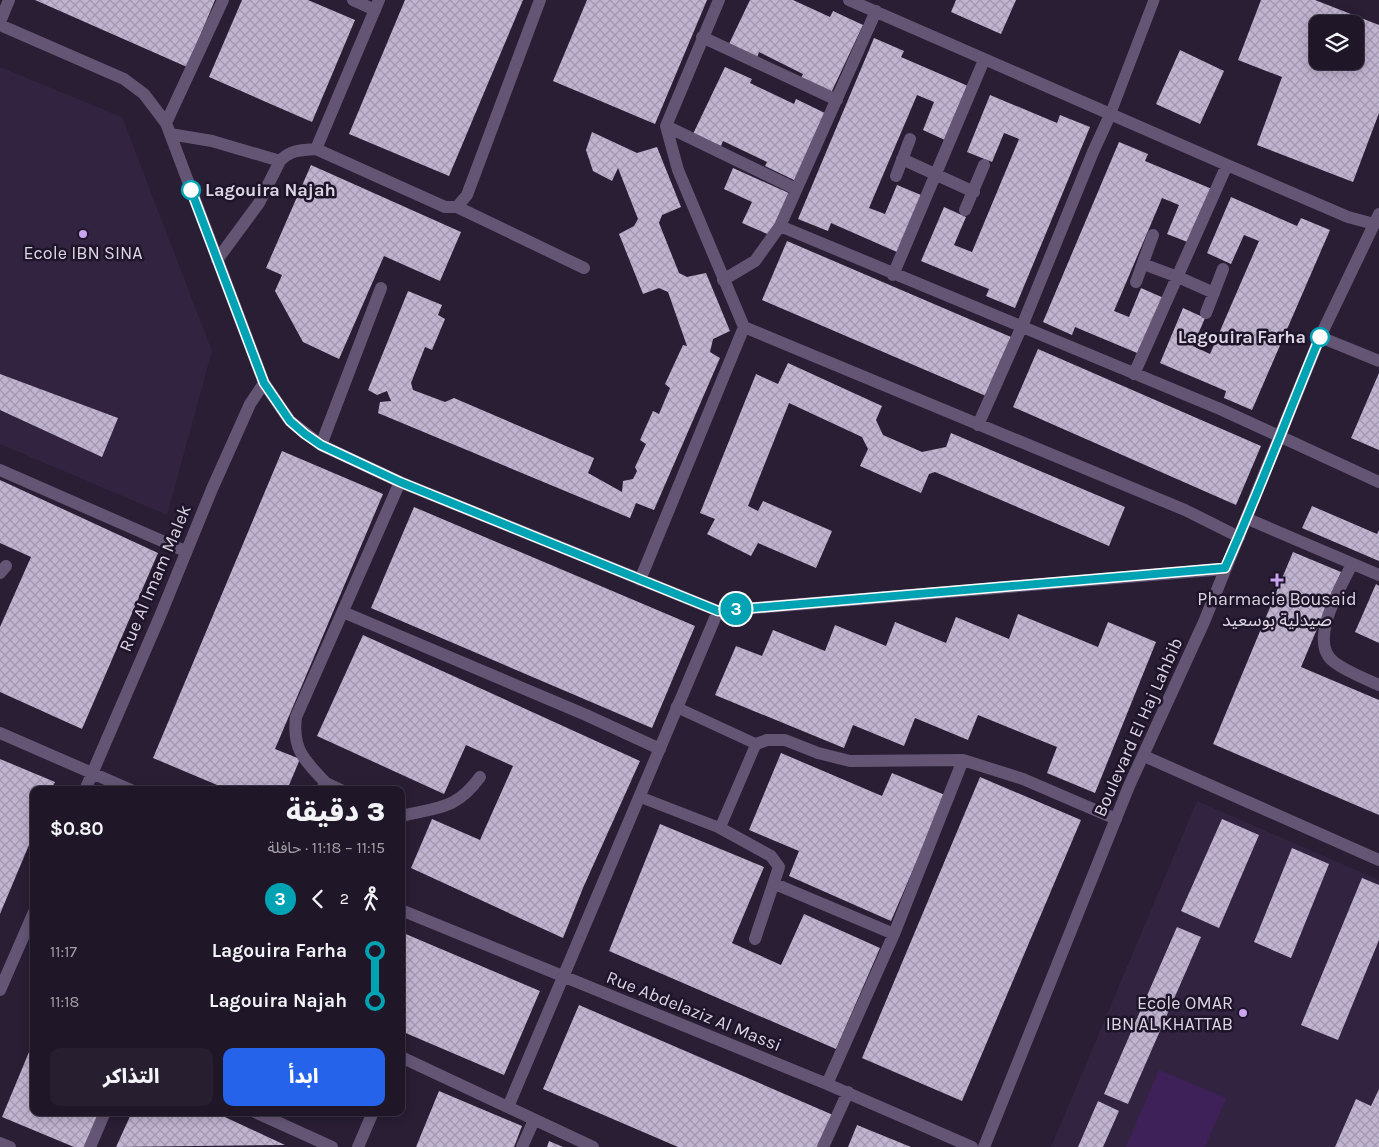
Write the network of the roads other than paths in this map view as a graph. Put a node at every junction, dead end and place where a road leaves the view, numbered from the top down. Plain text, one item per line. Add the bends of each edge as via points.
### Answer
1 (9, 0) edge
2 (223, 0) edge
3 (353, 0) edge
4 (540, 0) edge
5 (719, 0) edge
6 (849, 0) edge
7 (1154, 0) edge
8 (377, 5) edge
9 (876, 11) junction
10 (0, 24) edge
11 (702, 37) junction
12 (984, 60) junction
13 (837, 100) junction
14 (1110, 115) junction
15 (666, 126) junction
16 (168, 128) junction
17 (910, 139) dead end
18 (316, 149) junction
19 (902, 159) junction
20 (280, 161) junction
21 (984, 165) dead end
22 (1227, 165) junction
23 (936, 173) junction
24 (896, 176) dead end
25 (796, 189) junction
26 (974, 192) junction
27 (457, 207) junction
28 (965, 210) dead end
29 (1376, 219) edge
30 (780, 226) junction
31 (1154, 236) dead end
32 (217, 260) junction
33 (1143, 264) junction
34 (584, 268) dead end
35 (1223, 269) dead end
36 (893, 275) junction
37 (1178, 277) junction
38 (723, 280) junction
39 (1136, 282) dead end
40 (381, 288) dead end
41 (1214, 293) junction
42 (1206, 313) dead end
43 (1022, 326) junction
44 (744, 327) junction
45 (1320, 337) junction
46 (1379, 361) edge
47 (1134, 374) junction
48 (264, 383) junction
49 (978, 425) junction
50 (1279, 435) junction
51 (321, 445) junction
52 (0, 470) edge
53 (400, 482) junction
54 (1379, 482) edge
55 (1248, 519) junction
56 (1239, 537) junction
57 (185, 551) junction
58 (1352, 564) junction
59 (1225, 568) junction
60 (1379, 575) edge
61 (640, 580) junction
62 (718, 611) junction
63 (343, 612) junction
64 (1379, 685) edge
65 (676, 707) junction
66 (0, 733) edge
67 (756, 744) junction
68 (660, 749) junction
69 (1144, 756) junction
70 (963, 760) junction
71 (92, 774) junction
72 (480, 777) dead end
73 (87, 786) edge
74 (121, 786) edge
75 (323, 786) edge
76 (640, 797) junction
77 (405, 815) edge
78 (1116, 818) junction
79 (720, 828) junction
80 (1378, 855) edge
81 (775, 884) junction
82 (405, 912) edge
83 (30, 921) edge
84 (894, 934) junction
85 (755, 939) dead end
86 (563, 977) junction
87 (0, 990) edge
88 (405, 1059) edge
89 (827, 1084) junction
90 (848, 1092) junction
91 (508, 1107) junction
92 (104, 1116) edge
93 (264, 1116) edge
94 (371, 1116) edge
95 (534, 1120) junction
96 (0, 1143) edge
97 (10, 1147) edge
98 (90, 1147) edge
99 (332, 1147) edge
100 (358, 1147) edge
101 (522, 1147) edge
102 (593, 1147) edge
103 (823, 1147) edge
104 (972, 1147) edge
105 (984, 1147) edge

1 - 10 street
2 - 16 street
3 - 8 street
4 - 27 street via 467,195
5 - 11 street
6 - 9 street
7 - 14 lane
8 - 18 street
9 - 12 street
9 - 13 street
10 - 16 street via 124,79 144,94
11 - 13 street
11 - 15 street
12 - 14 street
12 - 23 street
13 - 25 street
14 - 22 street
14 - 43 street
15 - 25 street
15 - 38 street via 678,170
16 - 20 street
16 - 32 street
17 - 19 street
18 - 20 street via 298,150 286,154
18 - 27 street via 445,206
19 - 23 street
19 - 24 street
20 - 32 street via 259,204
21 - 26 street
22 - 29 street via 1348,217
22 - 37 street
23 - 26 street
23 - 36 street
25 - 30 street
26 - 28 street
27 - 34 street
29 - 45 street, Boulevard El Haj Lahbib
30 - 36 street
30 - 38 street via 755,261
31 - 33 street
32 - 48 street
33 - 37 street
33 - 39 street
35 - 41 street
36 - 43 street
37 - 41 street
37 - 47 street
38 - 44 street
40 - 51 street
41 - 42 street
43 - 47 street
43 - 49 street
44 - 49 street
44 - 61 street
45 - 46 street
45 - 50 street, Boulevard El Haj Lahbib
47 - 50 street
48 - 51 street via 290,421
48 - 57 street, Rue Al Imam Malek via 250,404
49 - 56 street via 1185,510
50 - 54 street
50 - 55 street, Boulevard El Haj Lahbib
51 - 53 street
52 - 57 street
53 - 61 street
53 - 63 street
55 - 56 street, Boulevard El Haj Lahbib
55 - 58 street
56 - 59 street, Boulevard El Haj Lahbib
57 - 71 street, Rue Al Imam Malek
58 - 60 street
58 - 64 street via 1324,626 1323,642 1333,662
59 - 62 street
59 - 69 street, Boulevard El Haj Lahbib
61 - 62 street
62 - 65 street
63 - 68 street
63 - 75 street via 299,709 294,735 296,748
65 - 67 lane
65 - 68 street
66 - 71 street
67 - 70 street via 785,740 850,761
67 - 79 lane
68 - 76 street
69 - 78 street, Boulevard El Haj Lahbib
69 - 80 street
70 - 78 street via 1023,779
70 - 84 street
71 - 73 street, Rue Al Imam Malek
71 - 74 street
72 - 77 street via 457,802
76 - 79 lane
76 - 86 street
78 - 105 street, Boulevard El Haj Lahbib
79 - 81 street via 776,861 779,867
81 - 84 street
81 - 85 street
82 - 86 street, Rue Abdelaziz Al Massi
83 - 87 street
84 - 89 street
86 - 89 street, Rue Abdelaziz Al Massi
86 - 91 street
88 - 91 street
89 - 90 street, Rue Abdelaziz Al Massi
90 - 103 street
90 - 104 street, Rue Abdelaziz Al Massi
91 - 95 street
92 - 98 street
93 - 99 street
94 - 100 street
95 - 101 street
95 - 102 street
96 - 97 street

